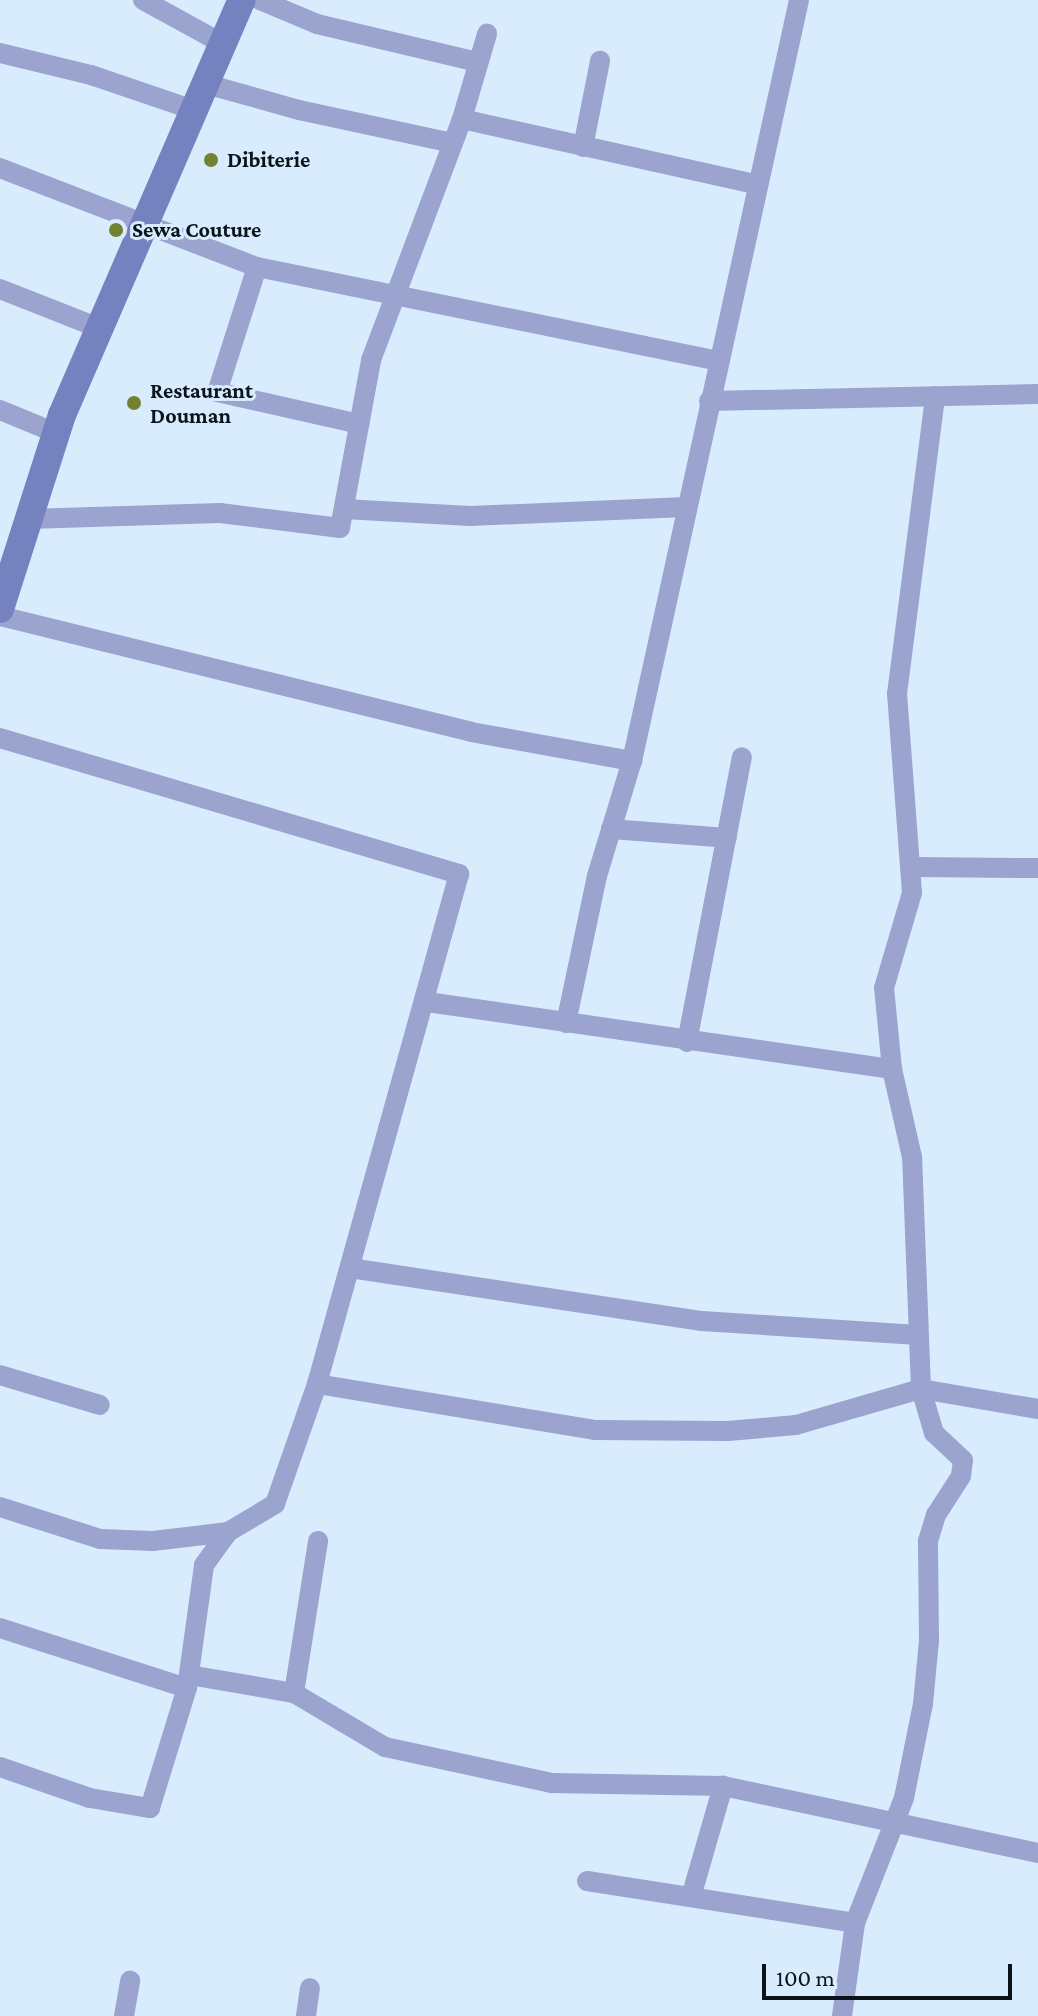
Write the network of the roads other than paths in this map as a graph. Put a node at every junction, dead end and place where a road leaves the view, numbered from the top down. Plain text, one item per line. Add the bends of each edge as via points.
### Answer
1 (143, 0) edge
2 (242, 0) edge
3 (260, 0) edge
4 (799, 0) edge
5 (487, 34) dead end
6 (223, 44) junction
7 (0, 53) edge
8 (600, 61) dead end
9 (478, 62) junction
10 (206, 84) junction
11 (194, 110) junction
12 (462, 119) junction
13 (453, 143) junction
14 (583, 147) junction
15 (0, 168) edge
16 (756, 184) junction
17 (145, 221) junction
18 (257, 267) junction
19 (0, 289) edge
20 (393, 299) junction
21 (99, 328) junction
22 (718, 361) junction
23 (1038, 394) edge
24 (935, 396) junction
25 (709, 401) junction
26 (0, 410) edge
27 (359, 424) junction
28 (56, 433) junction
29 (686, 507) junction
30 (344, 509) junction
31 (28, 519) junction
32 (8, 553) edge
33 (0, 609) edge
34 (0, 616) edge
35 (0, 738) edge
36 (742, 757) dead end
37 (632, 761) junction
38 (611, 829) junction
39 (727, 838) junction
40 (913, 867) junction
41 (1038, 868) edge
42 (427, 1002) junction
43 (566, 1023) junction
44 (687, 1042) junction
45 (892, 1069) junction
46 (350, 1268) junction
47 (918, 1335) junction
48 (0, 1375) edge
49 (317, 1384) junction
50 (921, 1389) junction
51 (100, 1405) dead end
52 (1038, 1409) edge
53 (0, 1508) edge
54 (228, 1532) junction
55 (318, 1541) dead end
56 (0, 1628) edge
57 (188, 1681) junction
58 (294, 1693) junction
59 (0, 1767) edge
60 (723, 1786) junction
61 (895, 1821) junction
62 (1038, 1853) edge
63 (587, 1881) dead end
64 (691, 1897) junction
65 (855, 1923) junction
66 (130, 1981) dead end
67 (310, 1988) dead end
68 (124, 2016) edge
69 (306, 2016) edge
70 (842, 2016) edge

1 - 6 street
2 - 6 street
3 - 9 street via 317,24
4 - 16 street
5 - 9 street
6 - 10 street
7 - 11 street via 91,75
8 - 14 street
9 - 12 street
10 - 11 street
10 - 13 street
11 - 17 street
12 - 13 street
12 - 14 street
13 - 20 street
14 - 16 street
15 - 17 street
16 - 22 street
17 - 18 street
17 - 21 street
18 - 20 street
18 - 27 street via 217,392
19 - 21 street
20 - 22 street
20 - 27 street via 371,360
21 - 28 street
22 - 25 street
23 - 24 street
24 - 25 street
24 - 40 street via 897,694
25 - 29 street
26 - 28 street
27 - 30 street
28 - 31 street
29 - 30 street via 470,516
29 - 37 street
30 - 31 street via 340,528 220,513
31 - 32 street
32 - 33 street
34 - 37 street via 471,732
35 - 42 street via 459,874
36 - 39 street
37 - 38 street
38 - 39 street
38 - 43 street
39 - 44 street
40 - 41 street
40 - 45 street via 912,893 884,988
42 - 43 street
42 - 46 street
43 - 44 street
44 - 45 street
45 - 47 street via 912,1157
46 - 47 street via 702,1321
46 - 49 street
47 - 50 street
48 - 51 street
49 - 50 street via 594,1430 728,1431 796,1425
49 - 54 street via 275,1504
50 - 52 street
50 - 61 street via 934,1433 963,1460 961,1476 936,1515 928,1541 929,1641 923,1704
53 - 54 street via 100,1539 153,1541
54 - 57 street via 204,1565
55 - 58 street
56 - 57 street
57 - 58 street
57 - 59 street via 150,1808 90,1798
58 - 60 street via 385,1747 552,1783
60 - 61 street
60 - 64 street
61 - 62 street
61 - 65 street
63 - 64 street
64 - 65 street
65 - 70 street
66 - 68 street
67 - 69 street

